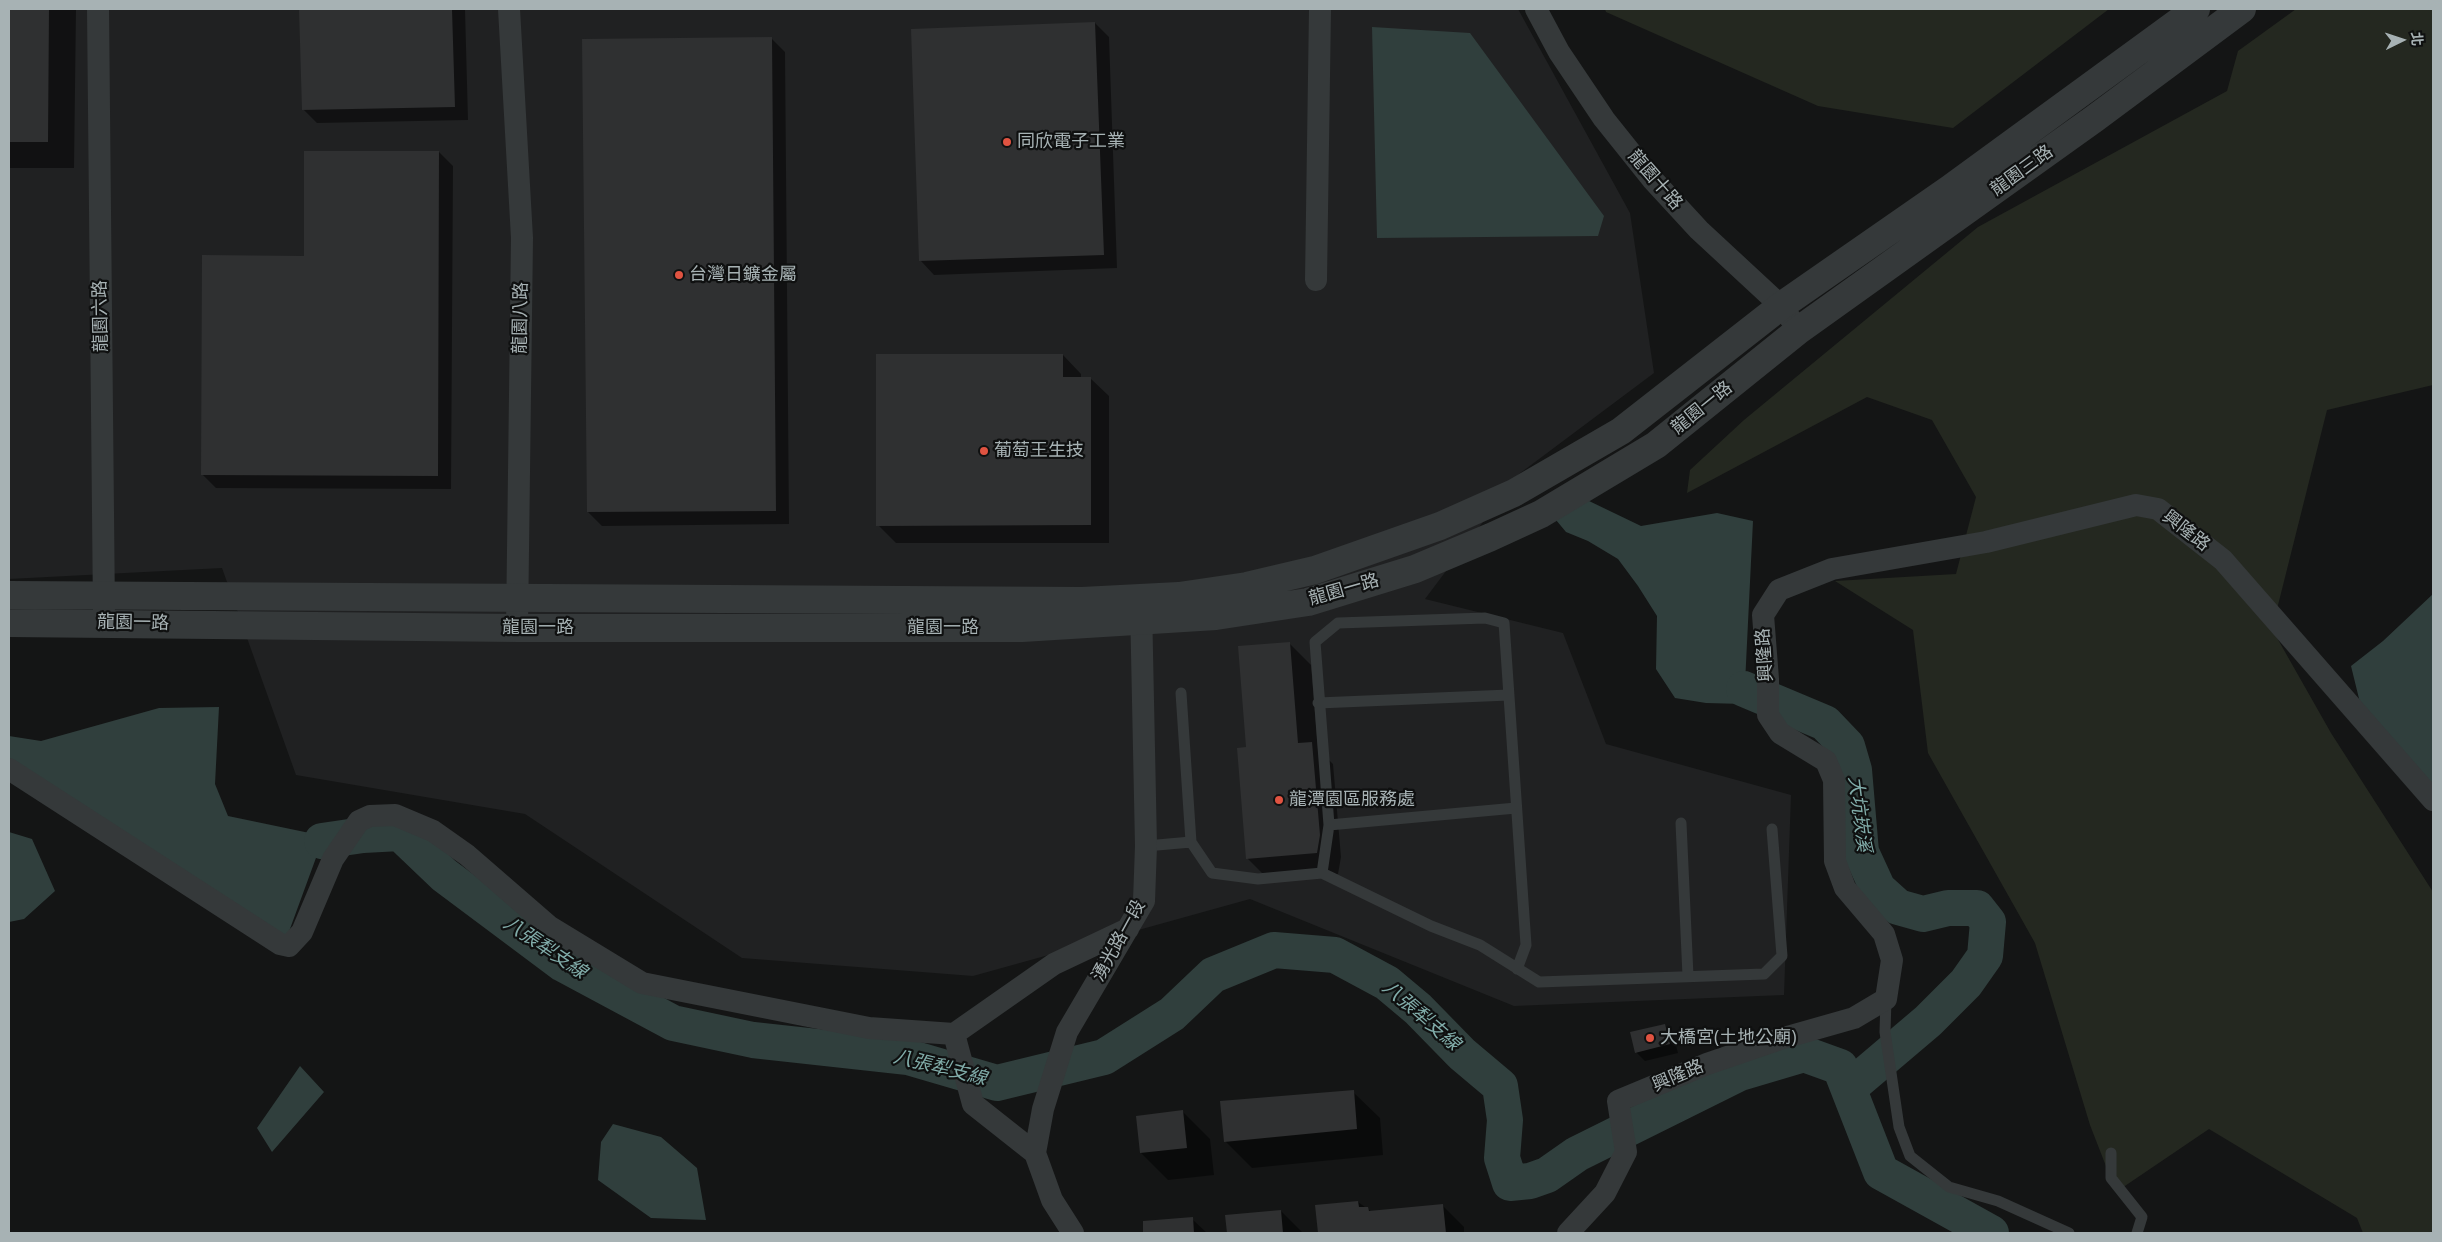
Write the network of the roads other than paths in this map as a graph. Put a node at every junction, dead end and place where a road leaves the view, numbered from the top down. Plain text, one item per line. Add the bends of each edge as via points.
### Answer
1 (98, 9) edge
2 (509, 9) edge
3 (1320, 9) edge
4 (1536, 9) edge
5 (2196, 9) edge
6 (2242, 9) edge
7 (1316, 280) dead end
8 (1781, 306) junction
9 (1799, 330) junction
10 (9, 595) edge
11 (103, 595) junction
12 (516, 596) junction
13 (1141, 610) junction
14 (104, 622) junction
15 (9, 623) edge
16 (516, 628) junction
17 (1181, 693) dead end
18 (1509, 695) junction
19 (1318, 703) junction
20 (9, 768) edge
21 (2433, 800) edge
22 (1516, 808) junction
23 (1681, 823) dead end
24 (1329, 825) junction
25 (1772, 830) dead end
26 (1191, 842) junction
27 (1146, 846) junction
28 (1322, 873) junction
29 (1128, 929) junction
30 (1517, 969) junction
31 (1688, 976) junction
32 (1886, 999) junction
33 (954, 1034) junction
34 (1035, 1153) junction
35 (2111, 1153) dead end
36 (1073, 1233) edge
37 (1568, 1233) edge
38 (2069, 1233) edge
39 (2137, 1233) edge

1 - 11 street, 龍園六路
2 - 12 street, 龍園八路 via 522,238
3 - 7 street
4 - 8 street, 龍園十路 via 1559,52 1604,119 1652,179 1699,230
5 - 8 street, 龍園三路 via 1948,190
6 - 9 street, 龍園三路
8 - 9 street, 龍園十路
8 - 13 street, 龍園一路 via 1621,431 1514,493 1440,526 1315,570 1247,586 1179,596
9 - 13 street, 龍園一路 via 1656,444 1556,506 1416,569 1308,602 1216,616
10 - 11 street, 龍園一路
11 - 12 street, 龍園一路
11 - 14 street, 龍園六路
12 - 13 street, 龍園一路 via 1072,601
12 - 16 street, 龍園八路
13 - 16 street, 龍園一路 via 1022,628
13 - 27 street, 湧光路一段
14 - 15 street, 龍園一路
14 - 16 street, 龍園一路
17 - 26 lane
18 - 19 lane
18 - 19 lane via 1504,623 1485,618 1338,623 1315,642
18 - 22 lane
19 - 24 lane
20 - 33 street via 280,944 288,946 302,932 333,859 359,821 370,816 395,816 433,831 467,855 550,927 642,983 869,1028
21 - 32 street, 興隆路 via 2223,560 2158,509 2136,505 1986,542 1832,569 1808,577 1779,590 1763,615 1768,715 1780,733 1826,761 1834,780 1835,861 1845,888 1884,934 1892,960
22 - 24 lane
22 - 30 lane via 1526,945
23 - 31 lane
24 - 28 lane
25 - 31 lane via 1782,956 1764,974
26 - 27 lane
26 - 28 lane via 1212,873 1258,879
27 - 29 street, 湧光路一段 via 1144,901
28 - 30 lane via 1431,926 1480,945
29 - 33 street via 1054,964
29 - 34 street, 湧光路一段 via 1067,1032 1043,1109
30 - 31 lane via 1539,982
32 - 37 street, 興隆路 via 1854,1018 1707,1064 1618,1101 1626,1152 1605,1193
32 - 38 lane via 1885,1032 1899,1127 1910,1156 1949,1187 1998,1200
33 - 34 street via 973,1104
34 - 36 street via 1052,1200
35 - 39 lane via 2111,1178 2142,1217

